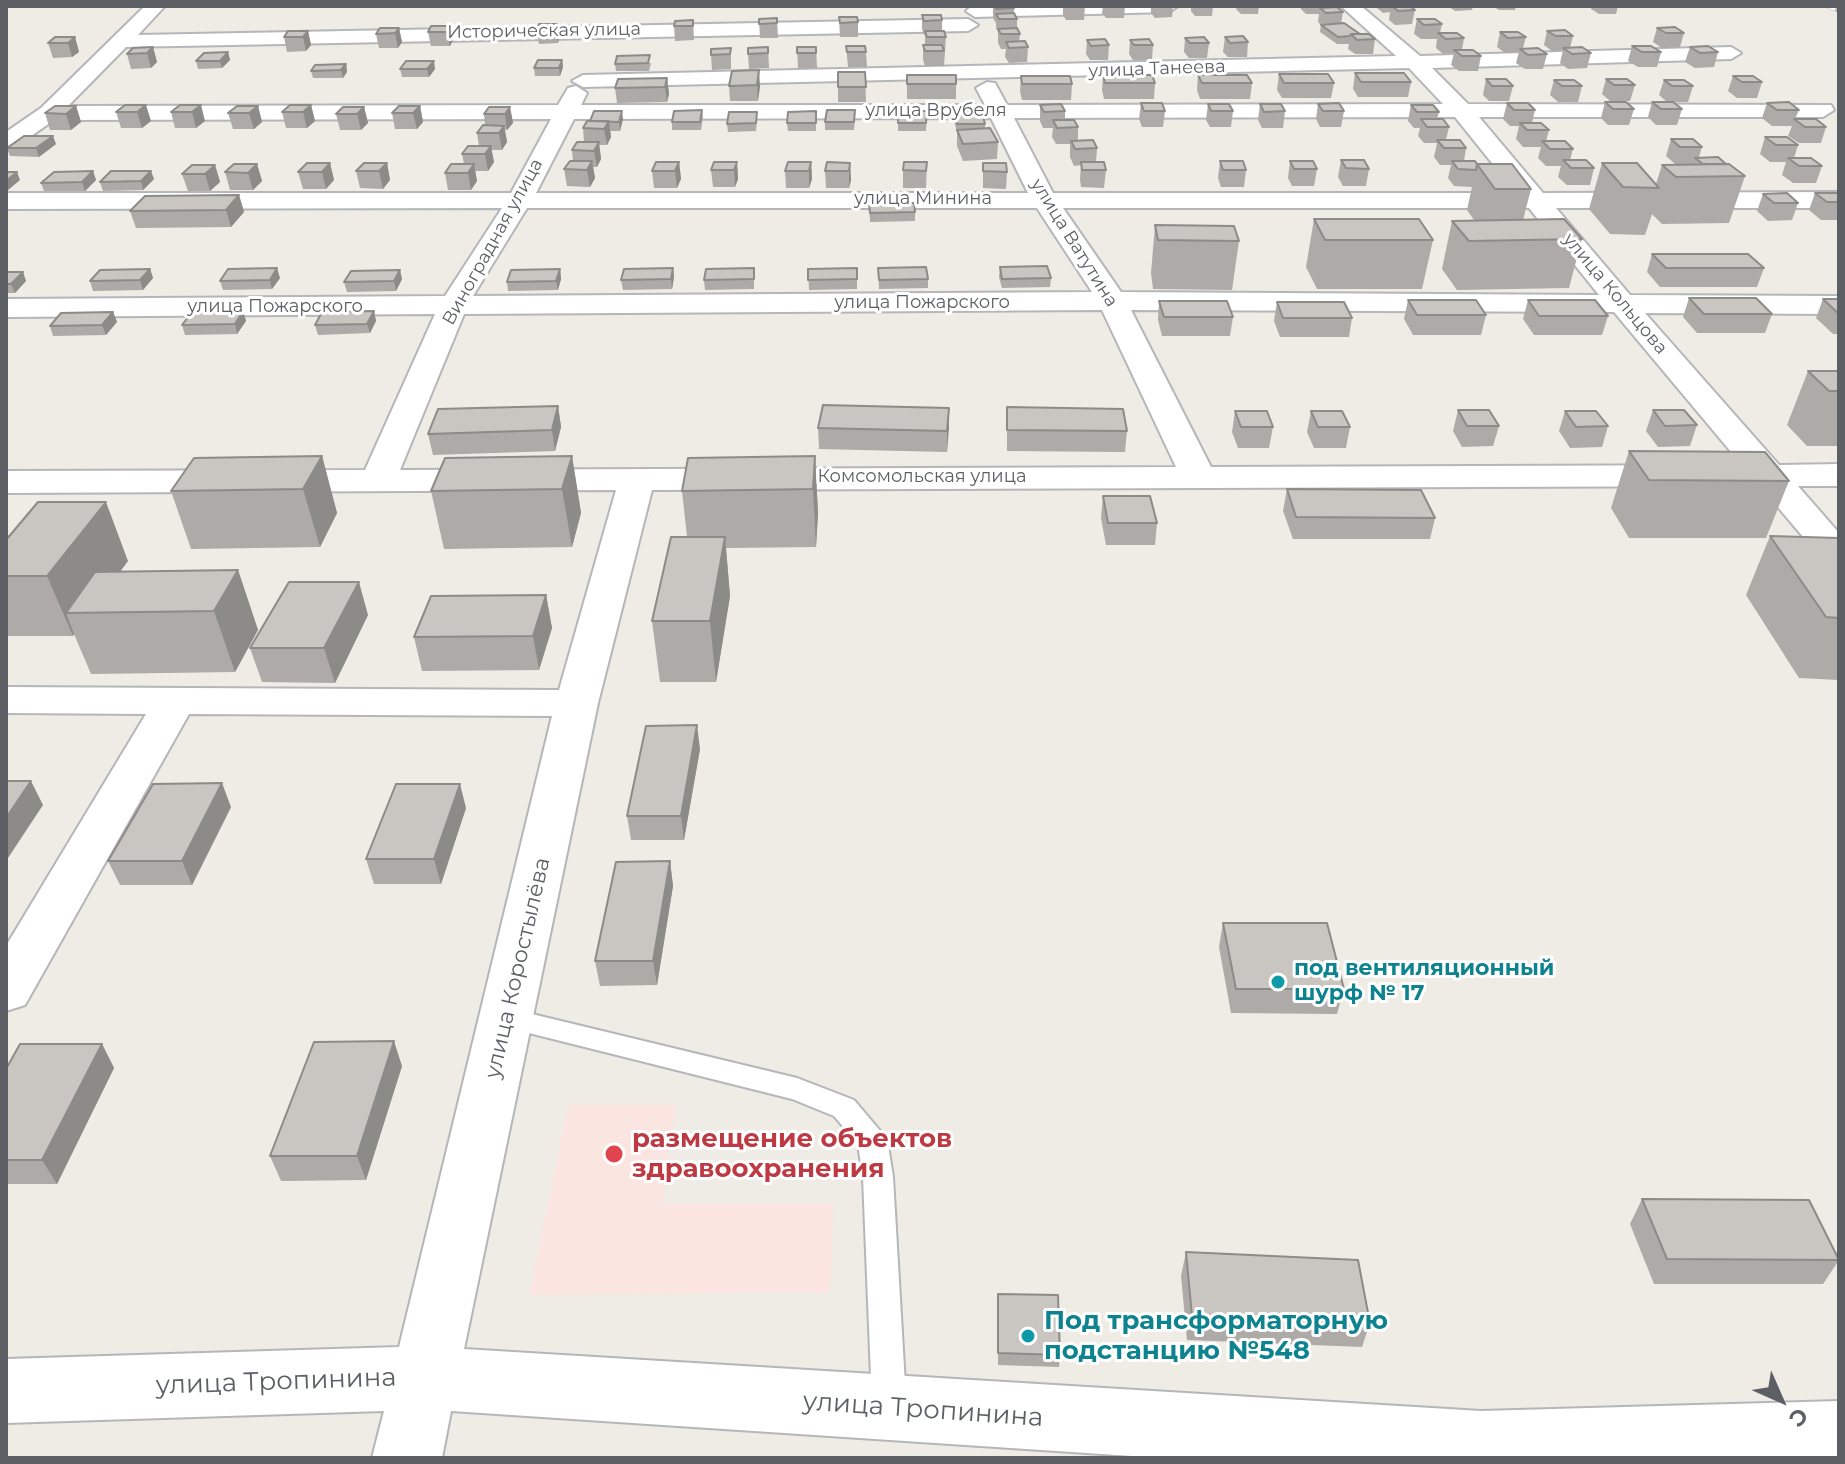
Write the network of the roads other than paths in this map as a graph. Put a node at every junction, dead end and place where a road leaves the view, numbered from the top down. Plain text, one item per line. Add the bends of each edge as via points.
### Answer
1 (156, 6) edge
2 (1169, 6) edge
3 (1350, 6) edge
4 (972, 14) edge
5 (609, 18) edge
6 (119, 41) junction
7 (1731, 53) dead end
8 (1414, 61) junction
9 (982, 74) junction
10 (583, 81) junction
11 (1461, 110) junction
12 (1823, 110) dead end
13 (997, 111) junction
14 (563, 112) junction
15 (49, 113) junction
16 (6, 143) edge
17 (1534, 198) junction
18 (1044, 199) junction
19 (1839, 200) edge
20 (6, 201) edge
21 (519, 201) junction
22 (1112, 301) junction
23 (1622, 304) junction
24 (1839, 305) edge
25 (453, 306) junction
26 (6, 308) edge
27 (1770, 474) junction
28 (1839, 475) edge
29 (1198, 476) junction
30 (637, 479) junction
31 (94, 480) junction
32 (378, 481) junction
33 (6, 482) edge
34 (64, 518) edge
35 (1839, 556) edge
36 (176, 699) junction
37 (6, 700) edge
38 (577, 703) junction
39 (6, 991) edge
40 (507, 1018) junction
41 (427, 1378) junction
42 (6, 1391) edge
43 (889, 1408) junction
44 (1839, 1435) edge
45 (1544, 1451) edge
46 (407, 1458) edge

1 - 6 street
2 - 4 street, Историческая улица
3 - 8 street, улица Кольцова
4 - 5 street, Историческая улица
4 - 9 street, улица Ватутина
5 - 6 street, Историческая улица
5 - 10 street, Виноградная улица
6 - 15 street
7 - 8 street, улица Танеева
8 - 9 street, улица Танеева
8 - 11 street, улица Кольцова
9 - 10 street, улица Танеева
9 - 13 street, улица Ватутина
10 - 14 street, Виноградная улица
11 - 12 street, улица Врубеля
11 - 13 street, улица Врубеля
11 - 17 street, улица Кольцова
13 - 14 street, улица Врубеля
13 - 18 street, улица Ватутина
14 - 15 street, улица Врубеля
14 - 21 street, Виноградная улица
15 - 16 street
17 - 18 street, улица Минина
17 - 19 street, улица Минина
17 - 23 street, улица Кольцова
18 - 21 street, улица Минина
18 - 22 street, улица Ватутина
20 - 21 street, улица Минина
21 - 25 street, Виноградная улица
22 - 23 street, улица Пожарского
22 - 25 street, улица Пожарского
22 - 29 street, улица Ватутина
23 - 24 street, улица Пожарского
23 - 27 street, улица Кольцова
25 - 26 street, улица Пожарского
25 - 32 street, Виноградная улица
27 - 28 street, Комсомольская улица
27 - 29 street, Комсомольская улица
27 - 35 street, улица Кольцова
29 - 30 street, Комсомольская улица
30 - 32 street, Комсомольская улица
30 - 38 street, улица Коростылёва
31 - 32 street, Комсомольская улица
31 - 33 street, Комсомольская улица
31 - 34 street
36 - 37 street
36 - 38 street
36 - 39 street
38 - 40 street, улица Коростылёва
40 - 41 street, улица Коростылёва
40 - 43 lane via 797,1089 844,1108 872,1139 878,1177
41 - 42 street, улица Тропинина
41 - 43 street, улица Тропинина
41 - 46 street, улица Коростылёва
43 - 45 street, улица Тропинина
44 - 45 street, улица Тропинина

